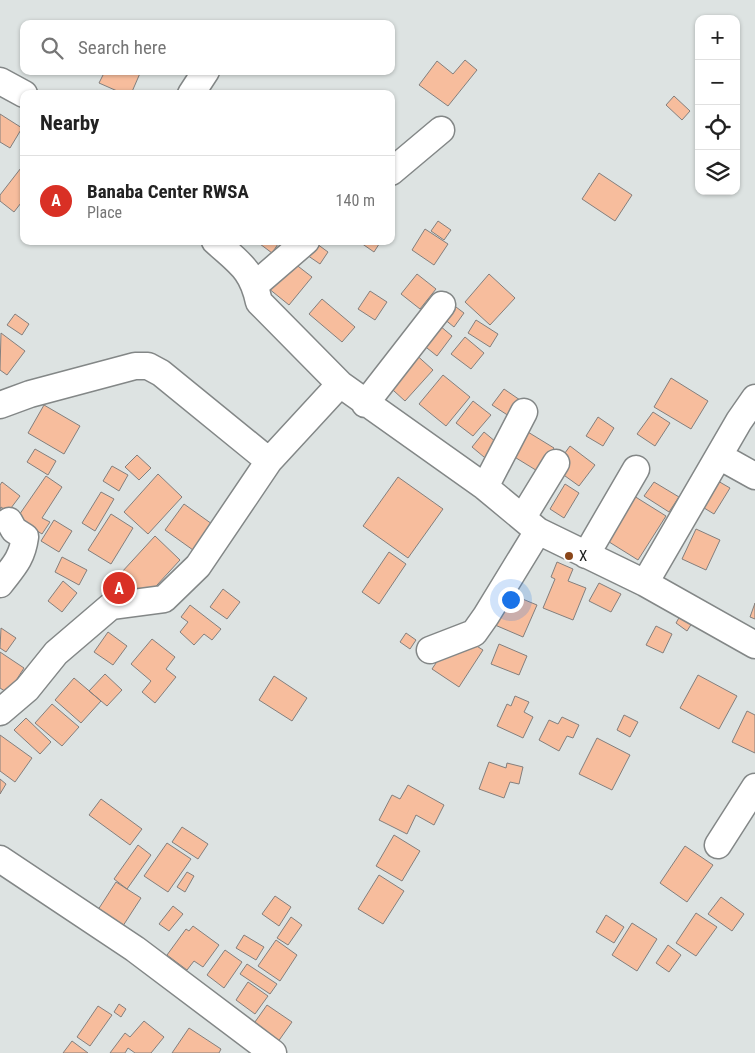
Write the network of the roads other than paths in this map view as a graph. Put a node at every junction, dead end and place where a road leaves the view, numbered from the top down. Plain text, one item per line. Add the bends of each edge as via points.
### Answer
1 (203, 75) edge
2 (0, 81) edge
3 (194, 90) edge
4 (20, 92) edge
5 (441, 130) dead end
6 (395, 169) edge
7 (219, 245) edge
8 (301, 245) edge
9 (255, 285) junction
10 (442, 305) dead end
11 (340, 384) junction
12 (755, 398) edge
13 (366, 404) junction
14 (0, 405) edge
15 (524, 412) dead end
16 (719, 456) junction
17 (269, 462) junction
18 (556, 463) dead end
19 (636, 469) dead end
20 (755, 476) edge
21 (485, 487) junction
22 (9, 520) dead end
23 (530, 524) junction
24 (586, 555) junction
25 (645, 583) junction
26 (0, 584) edge
27 (755, 645) edge
28 (430, 650) dead end
29 (0, 712) edge
30 (755, 787) edge
31 (718, 844) dead end
32 (0, 859) edge
33 (273, 1053) edge

1 - 3 street
2 - 4 street
5 - 6 street
7 - 9 street via 249,273
8 - 9 street
9 - 11 street via 260,302
10 - 13 street
11 - 13 street
11 - 17 street
12 - 16 street
13 - 21 street
14 - 17 street via 135,366 148,366 161,373
15 - 21 street
16 - 20 street
16 - 25 street
17 - 29 street via 198,566 164,599 112,606 56,653 28,689
18 - 23 street
19 - 24 street
21 - 23 street
22 - 26 street via 14,530 25,537 22,555
23 - 24 street
23 - 28 street via 486,616 474,633
24 - 25 street
25 - 27 street
30 - 31 street
32 - 33 street via 135,949

